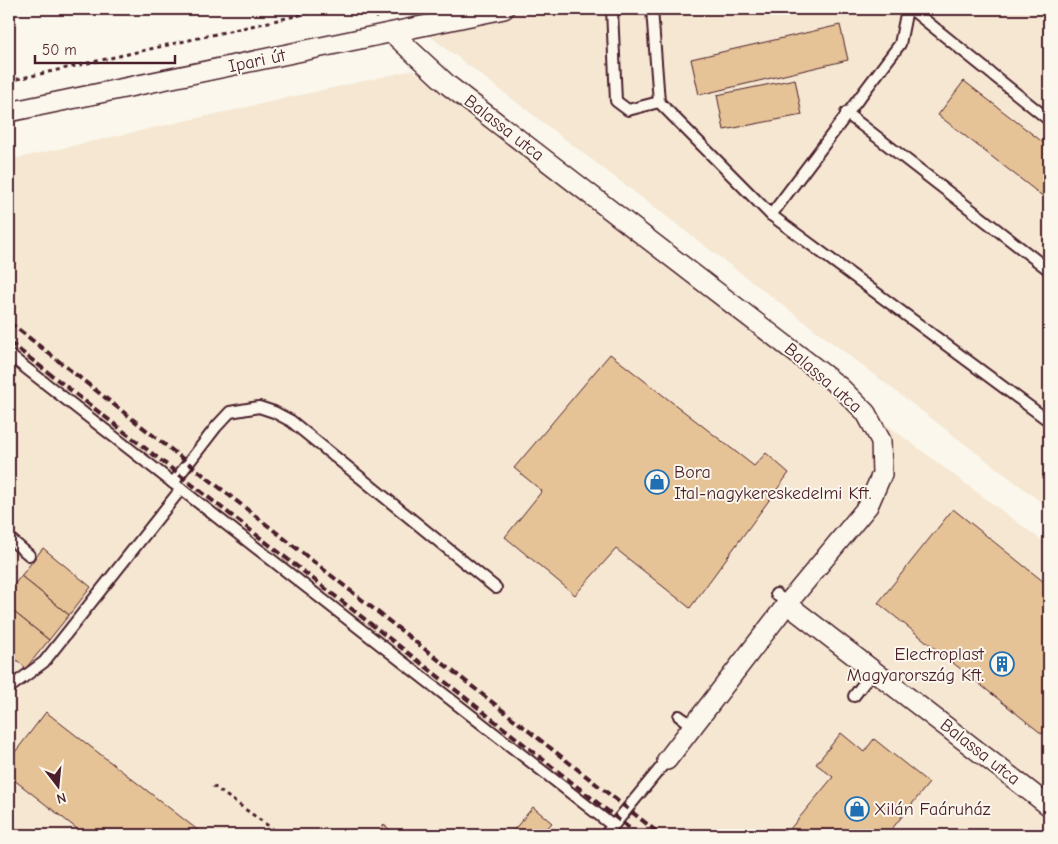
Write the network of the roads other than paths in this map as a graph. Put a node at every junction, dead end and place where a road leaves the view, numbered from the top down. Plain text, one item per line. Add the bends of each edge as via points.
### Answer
1 (504, 9) edge
2 (612, 9) edge
3 (652, 9) edge
4 (907, 9) edge
5 (911, 9) edge
6 (392, 33) junction
7 (659, 102) junction
8 (9, 112) edge
9 (846, 113) junction
10 (1049, 120) edge
11 (771, 215) junction
12 (1049, 270) edge
13 (9, 355) edge
14 (1049, 421) edge
15 (177, 486) junction
16 (9, 538) edge
17 (29, 555) dead end
18 (496, 588) dead end
19 (782, 599) junction
20 (874, 670) junction
21 (9, 688) edge
22 (854, 696) dead end
23 (667, 760) joint
24 (1049, 806) edge
25 (613, 826) junction
26 (605, 835) edge

1 - 6 street, Ipari út
2 - 7 lane via 616,101 628,110
3 - 7 lane
4 - 9 lane via 900,44
5 - 10 lane
6 - 8 street, Ipari út
6 - 19 street, Balassa utca via 448,85 840,387 866,413 881,441 882,474 868,506
7 - 11 lane
9 - 11 lane
9 - 12 lane
11 - 14 lane
13 - 15 lane
15 - 18 lane via 216,427 230,412 259,407 291,420
15 - 21 lane via 44,662
15 - 25 lane
16 - 17 lane
19 - 20 street, Balassa utca
19 - 23 street via 686,721
20 - 22 lane
20 - 24 street, Balassa utca
23 - 25 lane
25 - 26 lane

